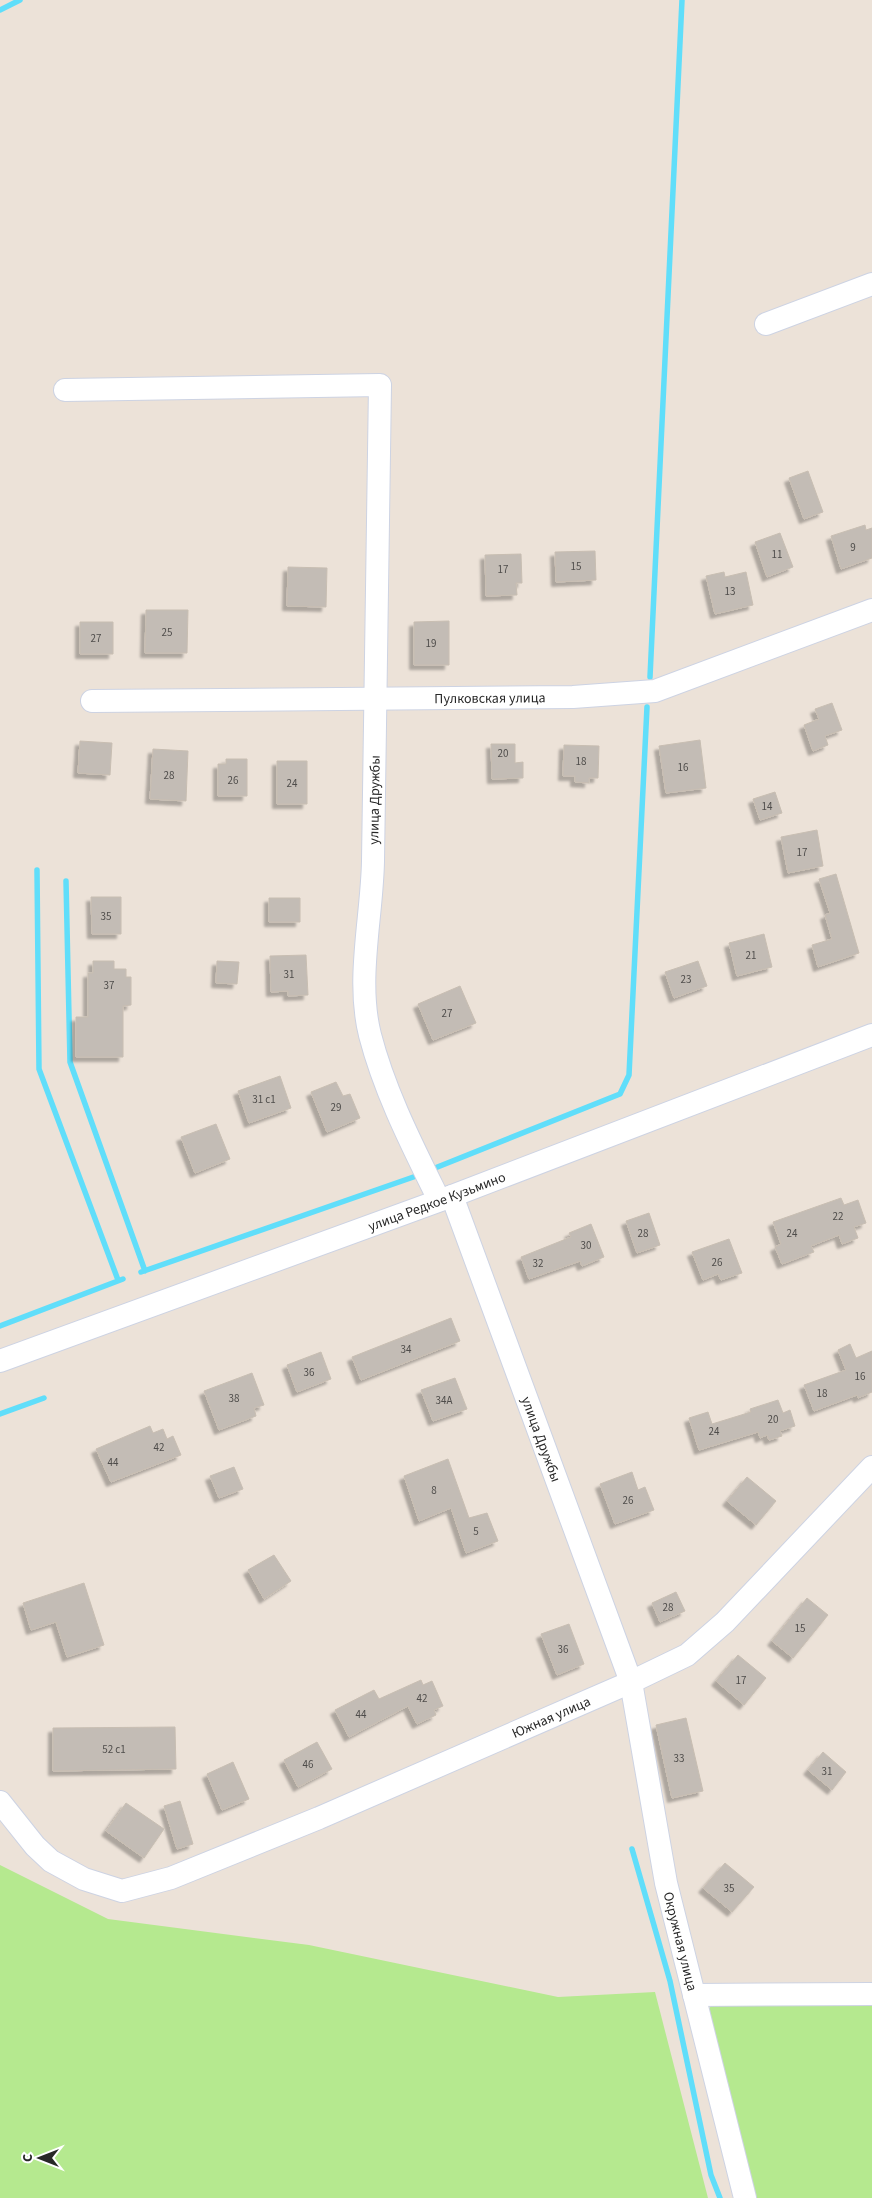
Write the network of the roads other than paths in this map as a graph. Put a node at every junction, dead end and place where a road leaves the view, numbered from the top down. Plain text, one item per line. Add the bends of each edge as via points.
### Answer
1 (872, 284) edge
2 (766, 324) dead end
3 (65, 390) dead end
4 (872, 610) edge
5 (375, 700) junction
6 (92, 701) dead end
7 (872, 1035) edge
8 (446, 1198) junction
9 (0, 1361) edge
10 (872, 1467) edge
11 (630, 1682) junction
12 (0, 1802) edge
13 (872, 1994) edge
14 (694, 1995) junction
15 (745, 2198) edge

1 - 2 street
3 - 5 street, улица Дружбы via 380,385
4 - 5 street, Пулковская улица via 655,691
5 - 6 street, Пулковская улица
5 - 8 street, улица Дружбы via 365,1001 370,1034 400,1120
7 - 8 street, улица Редкое Кузьмино
8 - 9 street, улица Редкое Кузьмино
8 - 11 street, улица Дружбы
10 - 11 street, Южная улица via 725,1622 687,1655
11 - 12 street, Южная улица via 319,1818 171,1878 122,1891 84,1879 51,1861
11 - 14 street, Окружная улица via 666,1883
13 - 14 street
14 - 15 street, Окружная улица

